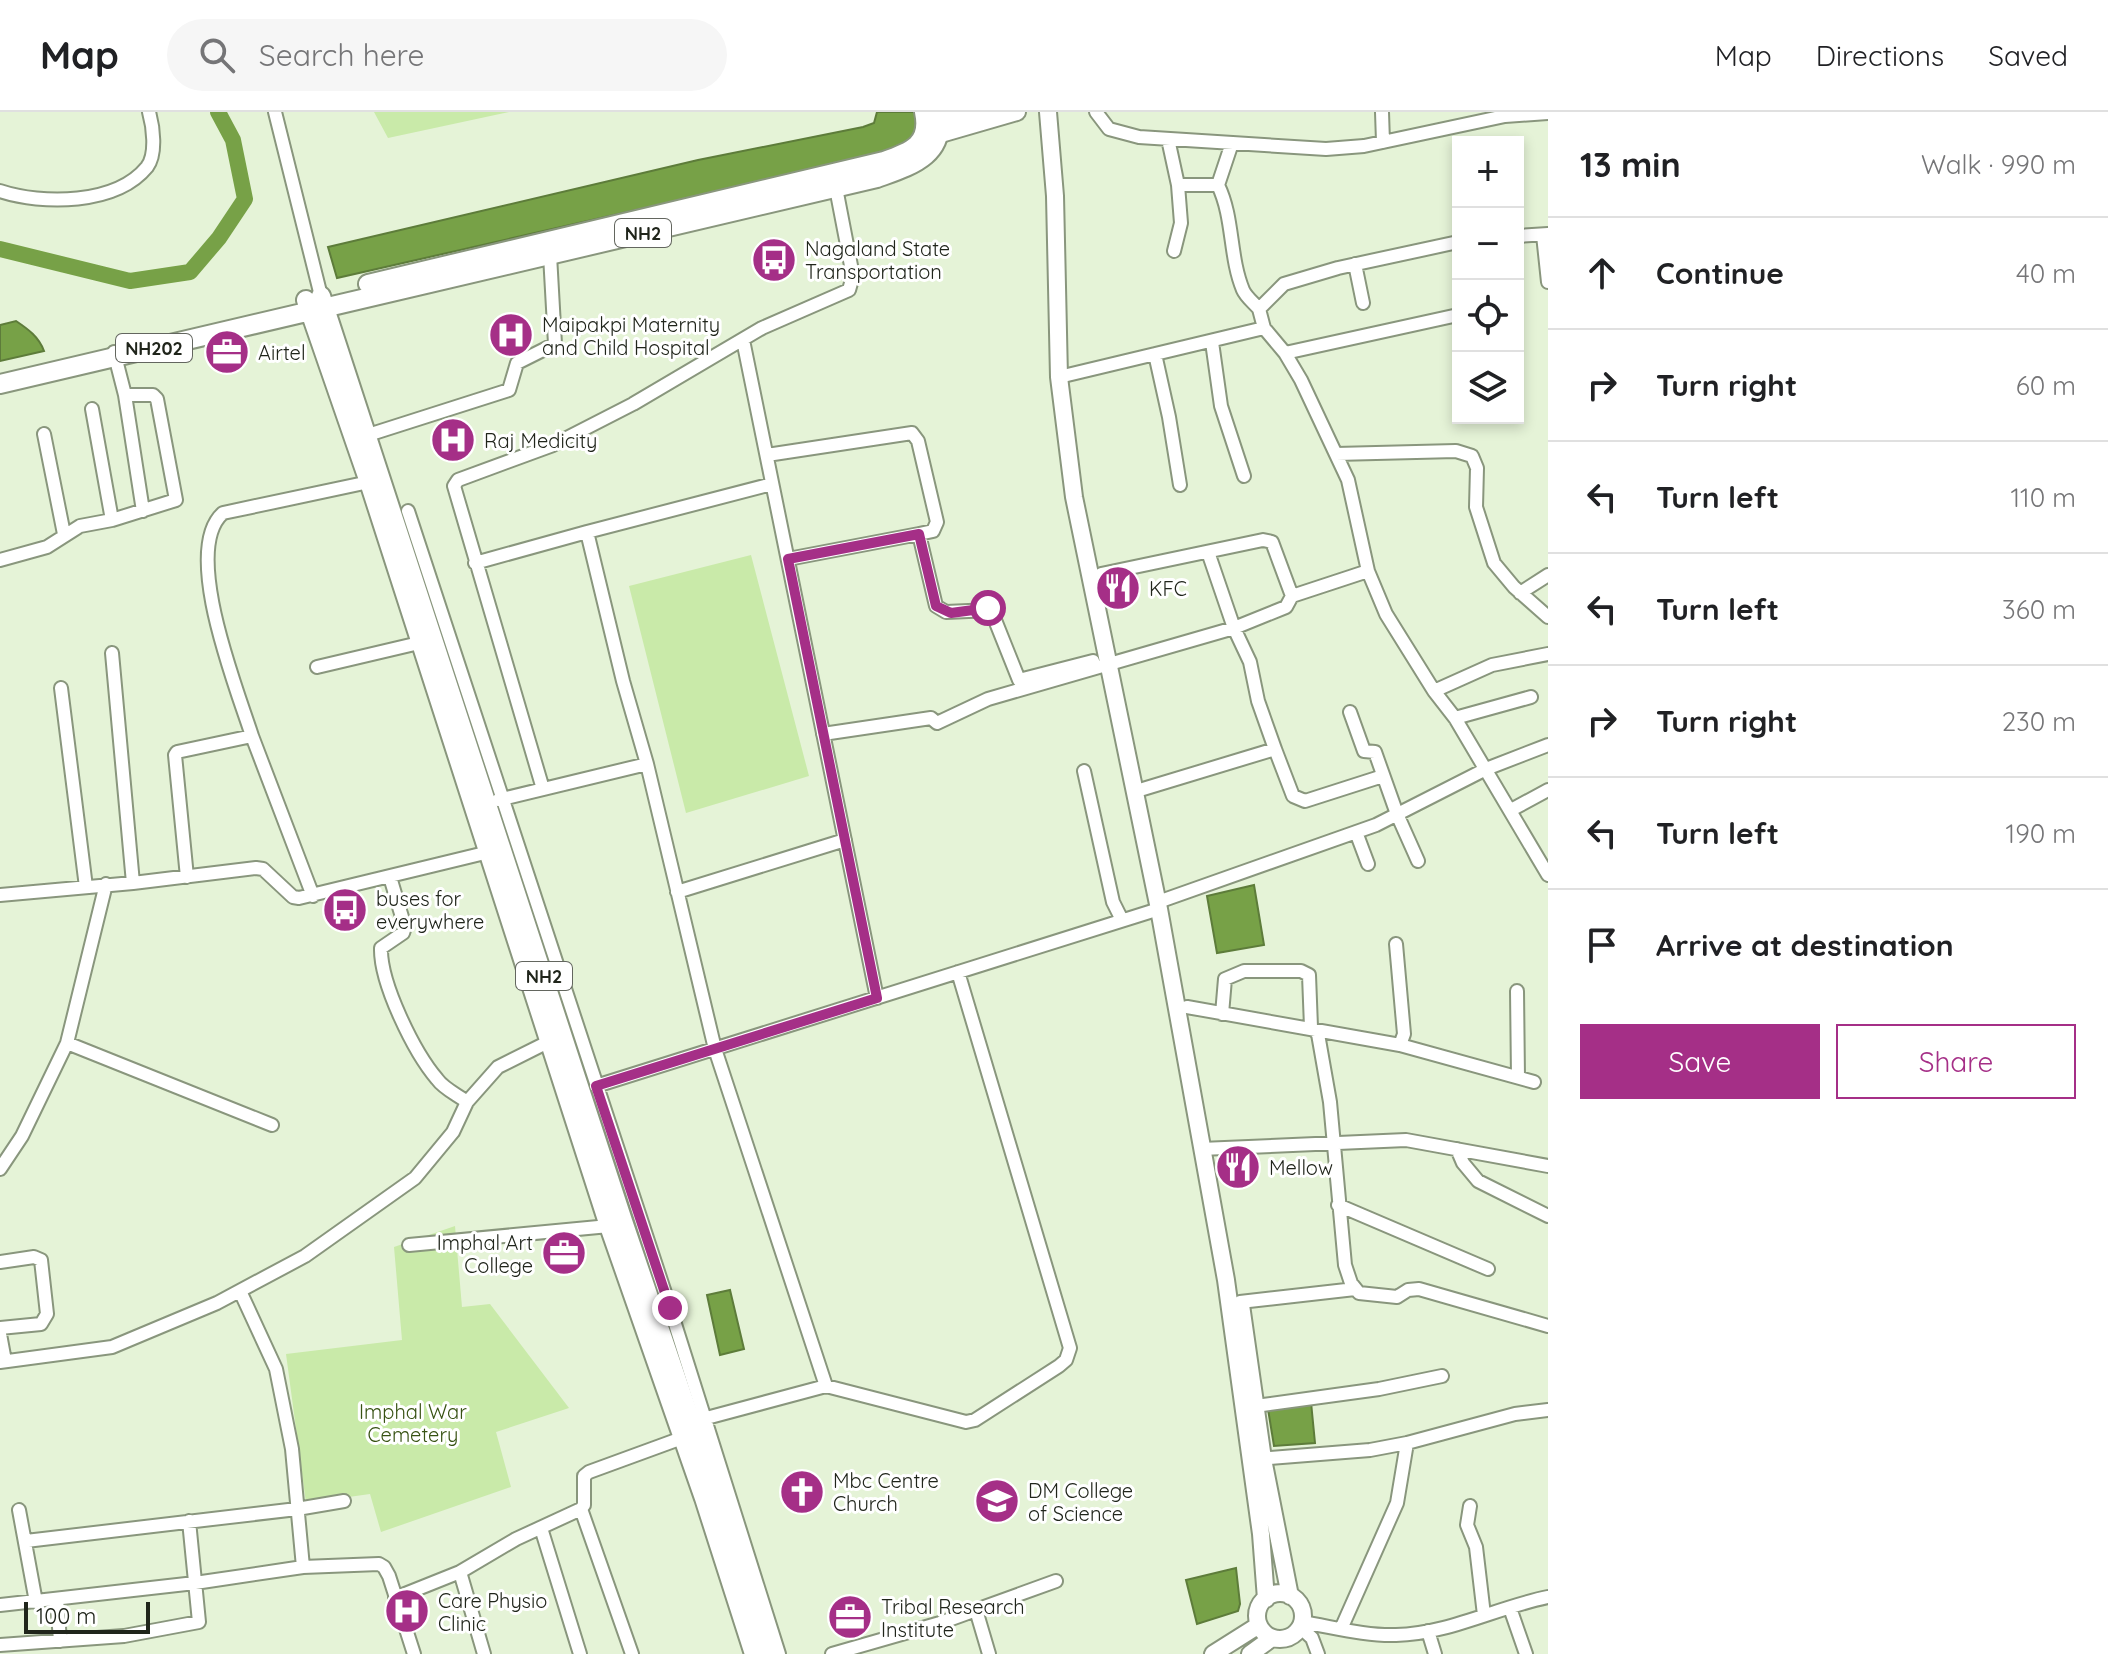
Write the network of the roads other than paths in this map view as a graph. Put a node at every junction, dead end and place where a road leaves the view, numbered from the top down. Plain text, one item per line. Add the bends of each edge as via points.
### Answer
1 (149, 112) edge
2 (275, 112) edge
3 (983, 112) edge
4 (1017, 112) edge
5 (1048, 112) edge
6 (1057, 112) edge
7 (1096, 112) edge
8 (1382, 112) edge
9 (1548, 113) edge
10 (932, 124) edge
11 (1168, 139) junction
12 (1383, 142) junction
13 (1232, 143) junction
14 (1178, 185) junction
15 (1218, 185) junction
16 (836, 188) junction
17 (0, 191) edge
18 (1545, 234) edge
19 (1524, 236) edge
20 (1452, 243) edge
21 (1174, 251) dead end
22 (550, 255) junction
23 (1355, 264) junction
24 (1548, 282) edge
25 (1363, 303) dead end
26 (315, 304) junction
27 (1259, 309) junction
28 (1452, 316) edge
29 (1264, 328) junction
30 (743, 340) junction
31 (1212, 342) junction
32 (114, 353) junction
33 (1285, 353) junction
34 (1155, 354) junction
35 (0, 374) edge
36 (1064, 376) junction
37 (0, 384) edge
38 (125, 395) junction
39 (92, 409) dead end
40 (44, 434) dead end
41 (368, 435) junction
42 (1336, 454) junction
43 (767, 455) junction
44 (1244, 476) dead end
45 (369, 482) junction
46 (772, 484) junction
47 (1180, 485) dead end
48 (1079, 497) junction
49 (143, 511) junction
50 (408, 511) dead end
51 (112, 520) junction
52 (587, 532) junction
53 (64, 534) junction
54 (919, 534) junction
55 (1208, 552) junction
56 (788, 559) junction
57 (0, 560) edge
58 (475, 563) junction
59 (1368, 571) junction
60 (1101, 574) junction
61 (1548, 575) edge
62 (1520, 593) junction
63 (1292, 596) junction
64 (1548, 617) edge
65 (1234, 628) junction
66 (419, 643) junction
67 (112, 653) dead end
68 (1548, 654) edge
69 (1112, 661) junction
70 (317, 667) dead end
71 (61, 688) dead end
72 (1434, 691) junction
73 (1531, 697) dead end
74 (447, 704) junction
75 (1350, 712) dead end
76 (1455, 718) junction
77 (823, 734) junction
78 (252, 736) junction
79 (1548, 745) edge
80 (1275, 749) junction
81 (647, 764) junction
82 (1486, 769) junction
83 (1084, 771) dead end
84 (1383, 776) junction
85 (543, 789) junction
86 (1143, 789) junction
87 (1548, 790) edge
88 (496, 801) junction
89 (1511, 810) junction
90 (1397, 814) junction
91 (1356, 832) junction
92 (845, 840) junction
93 (489, 852) junction
94 (1418, 861) dead end
95 (1368, 864) dead end
96 (1548, 875) edge
97 (187, 877) junction
98 (390, 877) junction
99 (133, 883) junction
100 (106, 884) junction
101 (86, 887) junction
102 (677, 892) junction
103 (0, 895) edge
104 (313, 896) junction
105 (1162, 903) junction
106 (1122, 920) junction
107 (1396, 944) dead end
108 (958, 972) junction
109 (1517, 991) dead end
110 (877, 998) junction
111 (1187, 1007) junction
112 (1222, 1014) junction
113 (1311, 1027) junction
114 (556, 1038) junction
115 (67, 1043) junction
116 (1400, 1045) junction
117 (715, 1049) junction
118 (1518, 1077) junction
119 (1534, 1082) dead end
120 (596, 1086) junction
121 (467, 1102) junction
122 (272, 1125) dead end
123 (1333, 1144) junction
124 (1206, 1149) junction
125 (1457, 1149) junction
126 (1548, 1166) edge
127 (0, 1169) edge
128 (1338, 1205) junction
129 (1548, 1216) edge
130 (609, 1226) junction
131 (409, 1245) dead end
132 (0, 1262) edge
133 (1488, 1269) dead end
134 (1355, 1289) junction
135 (240, 1291) junction
136 (1240, 1302) junction
137 (1548, 1326) edge
138 (0, 1328) edge
139 (0, 1334) edge
140 (3, 1361) edge
141 (1442, 1376) dead end
142 (826, 1386) junction
143 (1251, 1406) junction
144 (1548, 1410) edge
145 (699, 1420) junction
146 (682, 1438) junction
147 (1407, 1443) junction
148 (1257, 1460) junction
149 (344, 1501) dead end
150 (1470, 1506) dead end
151 (297, 1509) junction
152 (581, 1509) junction
153 (19, 1510) dead end
154 (189, 1521) junction
155 (541, 1528) junction
156 (26, 1541) junction
157 (303, 1567) junction
158 (460, 1572) junction
159 (1056, 1581) dead end
160 (195, 1583) junction
161 (1290, 1596) junction
162 (1548, 1597) edge
163 (395, 1598) junction
164 (57, 1599) junction
165 (1266, 1599) junction
166 (36, 1602) junction
167 (0, 1605) edge
168 (1510, 1608) junction
169 (976, 1610) junction
170 (1484, 1615) junction
171 (1301, 1624) junction
172 (1259, 1625) junction
173 (1341, 1629) junction
174 (1428, 1631) junction
175 (1272, 1638) junction
176 (60, 1641) junction
177 (0, 1648) edge
178 (12, 1654) edge
179 (414, 1654) edge
180 (484, 1654) edge
181 (580, 1654) edge
182 (632, 1654) edge
183 (754, 1654) edge
184 (770, 1654) edge
185 (779, 1654) edge
186 (832, 1654) edge
187 (989, 1654) edge
188 (1213, 1654) edge
189 (1250, 1654) edge
190 (1318, 1654) edge
191 (1435, 1654) edge
192 (1526, 1654) edge

1 - 17 street via 148,166 105,193 40,201
2 - 26 street
3 - 10 main road
4 - 10 main road
5 - 6 main road
5 - 36 main road
6 - 36 main road via 1063,176
7 - 11 street via 1109,129
8 - 12 street
9 - 12 street via 1505,116
10 - 16 highway, NH2 via 930,152 917,162
10 - 26 highway, NH2 via 903,155 884,161
11 - 13 street
11 - 14 street
12 - 13 street via 1326,149
13 - 15 street
14 - 15 street
14 - 21 street via 1181,223
15 - 27 street via 1228,205 1244,292
16 - 22 highway, NH2
16 - 30 street via 853,276 849,290 778,319
18 - 19 street
18 - 24 street
20 - 23 street
22 - 26 highway, NH2
22 - 41 street via 555,344 517,363 509,390
23 - 25 street
23 - 27 street via 1284,284
26 - 32 highway, NH202
26 - 41 highway, NH2
26 - 45 highway, NH2
27 - 29 street
28 - 33 street
29 - 31 street
29 - 33 street
30 - 43 street
30 - 58 street via 553,445 458,480 455,489
31 - 34 street
31 - 44 street via 1221,406
32 - 35 highway, NH202
32 - 37 highway, NH202
32 - 38 street
33 - 42 street
34 - 36 street
34 - 47 street
36 - 48 main road
38 - 49 street
38 - 49 street via 156,397 176,498
39 - 51 street
40 - 53 street
41 - 74 highway, NH2
42 - 59 street via 1348,480
42 - 62 street via 1456,451 1472,456 1477,468 1476,507 1494,563
43 - 46 street
43 - 54 street via 912,433 937,522 933,531
45 - 66 highway, NH2
45 - 78 street via 223,513 212,527 210,597
46 - 52 street
46 - 56 street
48 - 60 main road
48 - 69 main road
49 - 51 street
50 - 88 street
51 - 53 street
52 - 58 street
52 - 81 street
53 - 57 street via 47,547
54 - 56 street
54 - 69 street via 936,606 951,613 991,610 1019,680
55 - 60 street
55 - 63 street via 1272,542
55 - 65 street
56 - 77 street
58 - 85 street
59 - 63 street
59 - 72 street via 1386,614
60 - 69 main road
61 - 62 street
62 - 64 street
63 - 65 street via 1286,607
65 - 69 street
65 - 80 street via 1250,662
66 - 70 street
66 - 74 highway, NH2
67 - 99 street
68 - 72 street via 1492,665
69 - 77 street via 988,699 937,723 931,718
69 - 86 main road
69 - 105 main road
71 - 101 street
72 - 76 street
73 - 76 street
74 - 88 highway, NH2
74 - 93 highway, NH2
75 - 84 street via 1364,751 1375,752
76 - 82 street
77 - 92 street
78 - 97 street via 175,755
78 - 104 street
79 - 82 street
80 - 84 street via 1293,796 1305,801
80 - 86 street
81 - 85 street
81 - 102 street
82 - 89 street
82 - 90 street
83 - 106 street via 1113,902
84 - 90 street
85 - 88 street
86 - 105 main road
87 - 89 street
88 - 114 highway, NH2
88 - 120 street
89 - 96 street
90 - 91 street
90 - 94 street
91 - 95 street
91 - 105 street
92 - 102 street
92 - 110 street
93 - 98 street
93 - 114 highway, NH2
97 - 99 street
97 - 104 street via 260,868 293,897
98 - 104 street
98 - 121 street via 405,927 381,948 386,983 438,1081
99 - 100 street
100 - 101 street
100 - 115 street
101 - 103 street
102 - 117 street
105 - 106 street
105 - 111 main road
105 - 124 main road
106 - 108 street
107 - 116 street via 1404,1034
108 - 110 street
108 - 142 street via 1069,1354 1059,1366 971,1421
109 - 118 street
110 - 117 street
111 - 112 street
111 - 124 main road
112 - 113 street
112 - 113 street via 1225,979 1244,971 1301,971 1309,975
113 - 116 street
113 - 123 street via 1318,1034
114 - 121 street via 498,1067
114 - 130 highway, NH2
114 - 145 highway, NH2
115 - 122 street
115 - 127 street
116 - 118 street
117 - 120 street
117 - 142 street
118 - 119 street
120 - 145 street
121 - 135 street via 453,1132 415,1178 305,1256
123 - 124 street
123 - 125 street via 1406,1140
123 - 128 street
124 - 136 main road
124 - 143 main road
125 - 126 street
125 - 129 street via 1478,1181
128 - 133 street
128 - 134 street via 1345,1265
130 - 131 street
130 - 146 highway, NH2
132 - 138 street via 41,1260 47,1314 41,1324
134 - 136 street
134 - 137 street via 1397,1297 1419,1289
135 - 140 street via 112,1347
135 - 151 street via 276,1369
136 - 143 main road
139 - 140 street
141 - 143 street
142 - 145 street
143 - 148 main road
144 - 147 street
145 - 184 highway, NH2
145 - 185 street
146 - 152 street via 584,1476
146 - 183 highway, NH2
147 - 148 street
147 - 173 street via 1397,1503
148 - 161 main road
148 - 165 main road
149 - 151 street
150 - 170 street via 1467,1525 1476,1547
151 - 154 street
151 - 157 street
152 - 155 street
152 - 182 street
153 - 156 street
154 - 156 street
154 - 160 street
155 - 158 street
155 - 181 street
156 - 166 street
157 - 160 street
157 - 163 street via 379,1564
158 - 163 street
158 - 180 street
159 - 169 street
160 - 164 street
160 - 176 street via 201,1617 196,1624
161 - 165 main road
161 - 171 main road via 1301,1606
162 - 168 street
163 - 179 street
164 - 166 street
164 - 176 street
165 - 172 main road via 1257,1616
166 - 167 street
168 - 170 street
168 - 192 street
169 - 186 street
169 - 187 street
170 - 174 street
171 - 173 street
171 - 175 main road via 1289,1637
171 - 190 street
172 - 175 main road
172 - 188 main road
173 - 174 street via 1396,1635
174 - 191 street
175 - 189 main road
176 - 177 street
177 - 178 street

